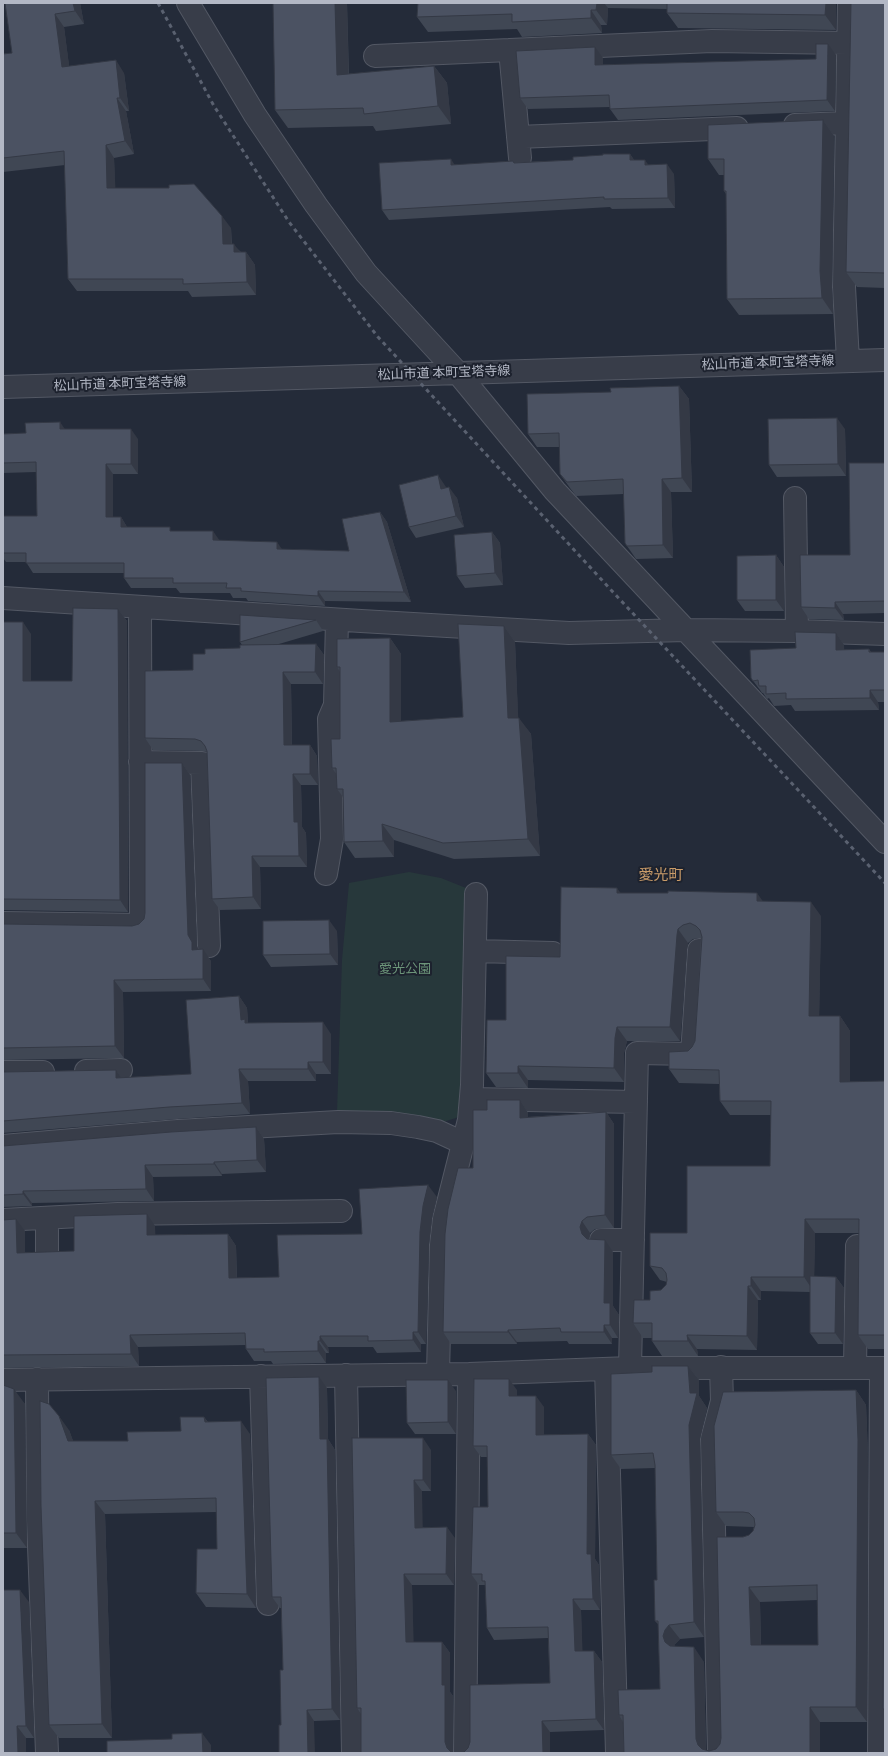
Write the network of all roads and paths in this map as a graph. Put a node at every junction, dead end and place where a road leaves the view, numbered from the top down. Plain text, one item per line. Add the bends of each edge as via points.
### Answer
1 (188, 3) edge
2 (849, 3) edge
3 (848, 43) junction
4 (510, 50) junction
5 (375, 56) dead end
6 (847, 123) junction
7 (777, 126) edge
8 (753, 127) edge
9 (518, 137) junction
10 (520, 158) dead end
11 (885, 360) edge
12 (848, 361) junction
13 (457, 372) junction
14 (3, 387) edge
15 (795, 498) dead end
16 (3, 598) edge
17 (140, 607) junction
18 (337, 620) junction
19 (686, 630) junction
20 (797, 630) junction
21 (885, 634) edge
22 (140, 762) junction
23 (885, 842) edge
24 (326, 874) dead end
25 (476, 894) dead end
26 (3, 923) edge
27 (209, 946) dead end
28 (475, 950) junction
29 (699, 950) edge
30 (553, 953) dead end
31 (121, 1070) dead end
32 (3, 1072) edge
33 (471, 1099) junction
34 (636, 1102) junction
35 (462, 1143) junction
36 (3, 1146) edge
37 (342, 1211) dead end
38 (47, 1218) junction
39 (3, 1220) edge
40 (601, 1240) edge
41 (633, 1240) junction
42 (857, 1246) edge
43 (47, 1252) edge
44 (721, 1367) junction
45 (855, 1367) junction
46 (630, 1368) junction
47 (883, 1368) edge
48 (606, 1369) junction
49 (438, 1374) junction
50 (468, 1374) junction
51 (346, 1375) junction
52 (261, 1376) junction
53 (37, 1379) junction
54 (3, 1380) edge
55 (714, 1539) junction
56 (737, 1539) edge
57 (268, 1604) dead end
58 (717, 1649) junction
59 (693, 1650) edge
60 (47, 1753) edge
61 (353, 1753) edge
62 (465, 1753) edge
63 (617, 1753) edge
64 (719, 1753) edge
65 (879, 1753) edge

1 - 13 street via 254,116 316,205 366,273
2 - 3 street
3 - 4 street via 712,41
3 - 6 street
4 - 5 street
4 - 9 street
6 - 7 street
6 - 12 street via 844,287
8 - 9 street
9 - 10 street
11 - 12 street, 松山市道 本町宝塔寺線
12 - 13 street, 松山市道 本町宝塔寺線
13 - 14 street, 松山市道 本町宝塔寺線
13 - 19 street via 555,491
15 - 20 street
16 - 17 street
17 - 18 street
17 - 22 street
18 - 19 street via 569,633
18 - 24 street via 335,705 329,719 332,838
19 - 20 street
19 - 23 street
20 - 21 street
22 - 26 street via 141,925
22 - 27 street via 202,763
25 - 28 street
28 - 30 street
28 - 33 street
29 - 34 street via 692,1054 637,1053
31 - 32 street
33 - 34 street
33 - 35 street via 469,1120
34 - 41 street
35 - 36 street via 437,1131 418,1126 338,1122 178,1131
35 - 49 street via 444,1219 441,1245
37 - 38 street via 118,1214
38 - 39 street
38 - 43 street
40 - 41 street
41 - 46 street via 642,1292
42 - 45 street
44 - 45 street
44 - 46 street
44 - 55 street via 722,1401 712,1439
45 - 47 street
46 - 48 street
47 - 65 street
48 - 50 street
48 - 63 street
49 - 50 street
49 - 51 street
50 - 62 street
51 - 52 street
51 - 61 street
52 - 53 street
52 - 57 street
53 - 54 street
53 - 60 street via 38,1520
55 - 56 street
55 - 58 street
58 - 59 street
58 - 64 street

